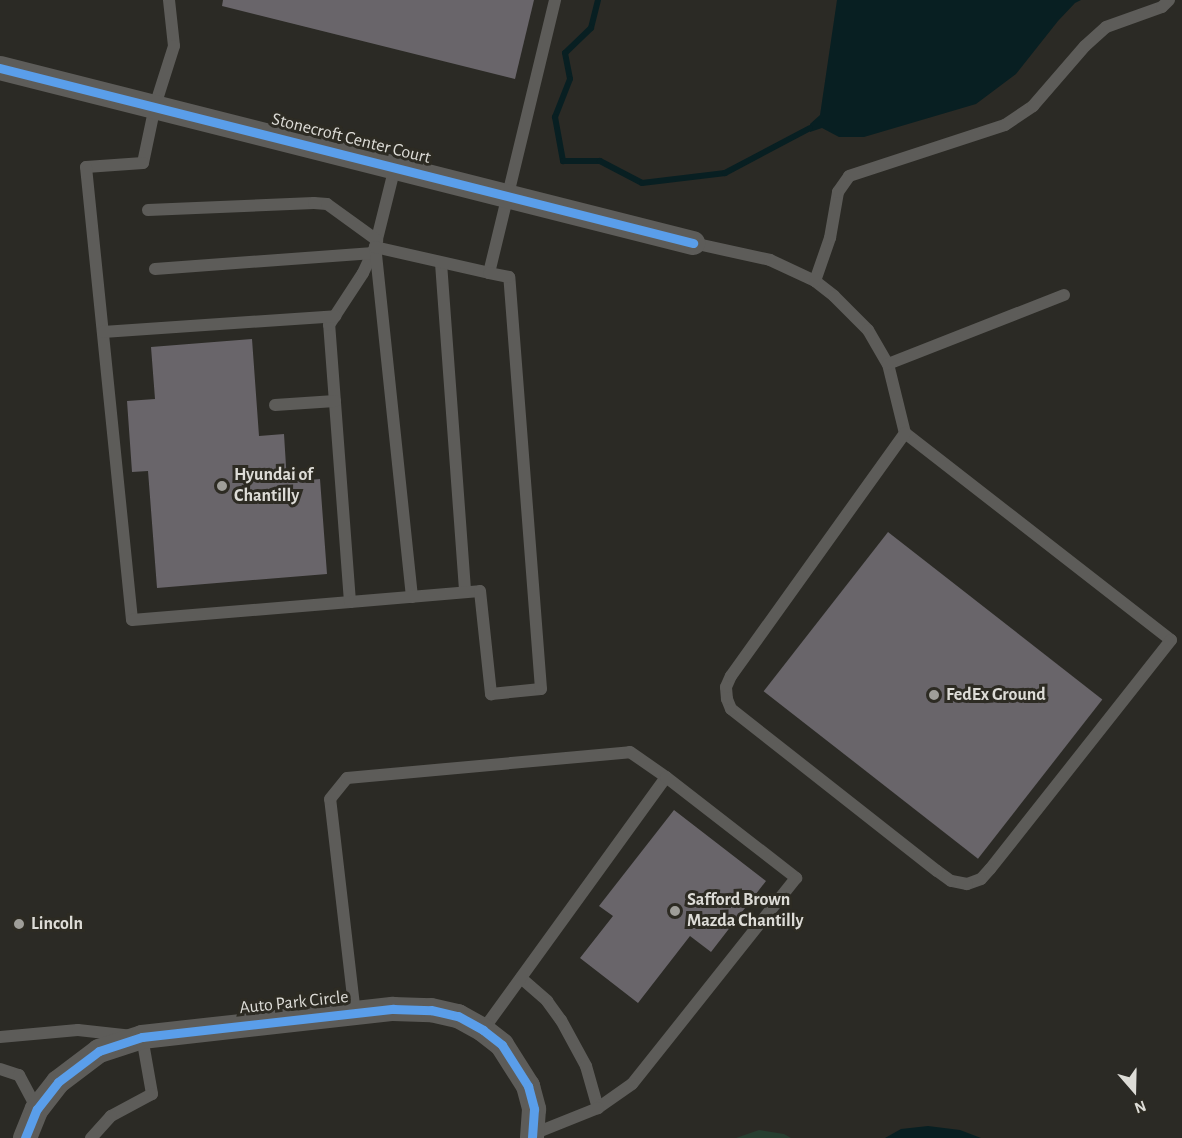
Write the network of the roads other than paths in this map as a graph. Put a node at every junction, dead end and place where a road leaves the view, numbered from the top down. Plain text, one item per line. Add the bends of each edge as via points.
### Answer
1 (169, 0) edge
2 (555, 0) edge
3 (1169, 0) edge
4 (0, 69) edge
5 (155, 106) junction
6 (395, 167) junction
7 (507, 195) junction
8 (148, 210) dead end
9 (693, 243) joint
10 (375, 247) junction
11 (441, 263) junction
12 (155, 269) dead end
13 (489, 273) junction
14 (815, 281) junction
15 (1064, 295) dead end
16 (335, 316) junction
17 (103, 332) junction
18 (888, 364) junction
19 (335, 400) junction
20 (275, 405) dead end
21 (905, 433) junction
22 (465, 592) junction
23 (412, 597) junction
24 (350, 602) junction
25 (666, 777) junction
26 (521, 978) junction
27 (354, 1014) junction
28 (483, 1030) junction
29 (0, 1037) edge
30 (142, 1037) junction
31 (0, 1069) edge
32 (598, 1108) junction
33 (37, 1109) junction
34 (532, 1136) edge
35 (25, 1138) edge
36 (91, 1138) edge

1 - 5 lane via 174,46
2 - 7 lane
3 - 14 lane via 1162,7 1106,27 1033,106 1005,125 849,176 838,192 830,238
4 - 5 street, Stonecroft Center Court
5 - 6 street, Stonecroft Center Court
5 - 17 lane via 143,163 86,167
6 - 7 street, Stonecroft Center Court
6 - 10 lane
7 - 9 street, Stonecroft Center Court
7 - 13 lane
8 - 10 lane via 327,204
9 - 14 lane via 770,260
10 - 11 lane
10 - 12 lane
10 - 16 lane
10 - 23 lane
11 - 13 lane
11 - 22 lane
13 - 22 lane via 509,277 541,689 491,694 480,591
14 - 18 lane via 868,330
15 - 18 lane
16 - 17 lane
16 - 19 lane via 329,325
17 - 24 lane via 132,620
18 - 21 lane
19 - 20 lane
19 - 24 lane
21 - 21 lane via 1171,640 990,869 981,879 967,885 951,881 937,871 731,709 727,699 726,687 731,676
22 - 23 lane
23 - 24 lane
25 - 26 lane
25 - 27 lane via 630,752 347,778 330,800
25 - 32 lane via 796,878 640,1074 623,1092
26 - 28 lane
26 - 32 lane via 547,1000 561,1020 586,1066
27 - 28 street, Auto Park Circle via 431,1010 458,1016
27 - 30 street, Auto Park Circle
28 - 34 street, Auto Park Circle via 502,1045 528,1086 534,1109
29 - 30 lane via 78,1030
30 - 33 street, Auto Park Circle via 99,1051 77,1065
30 - 36 lane via 152,1094 111,1116
31 - 33 lane via 19,1075
32 - 34 lane
33 - 35 street, Auto Park Circle

